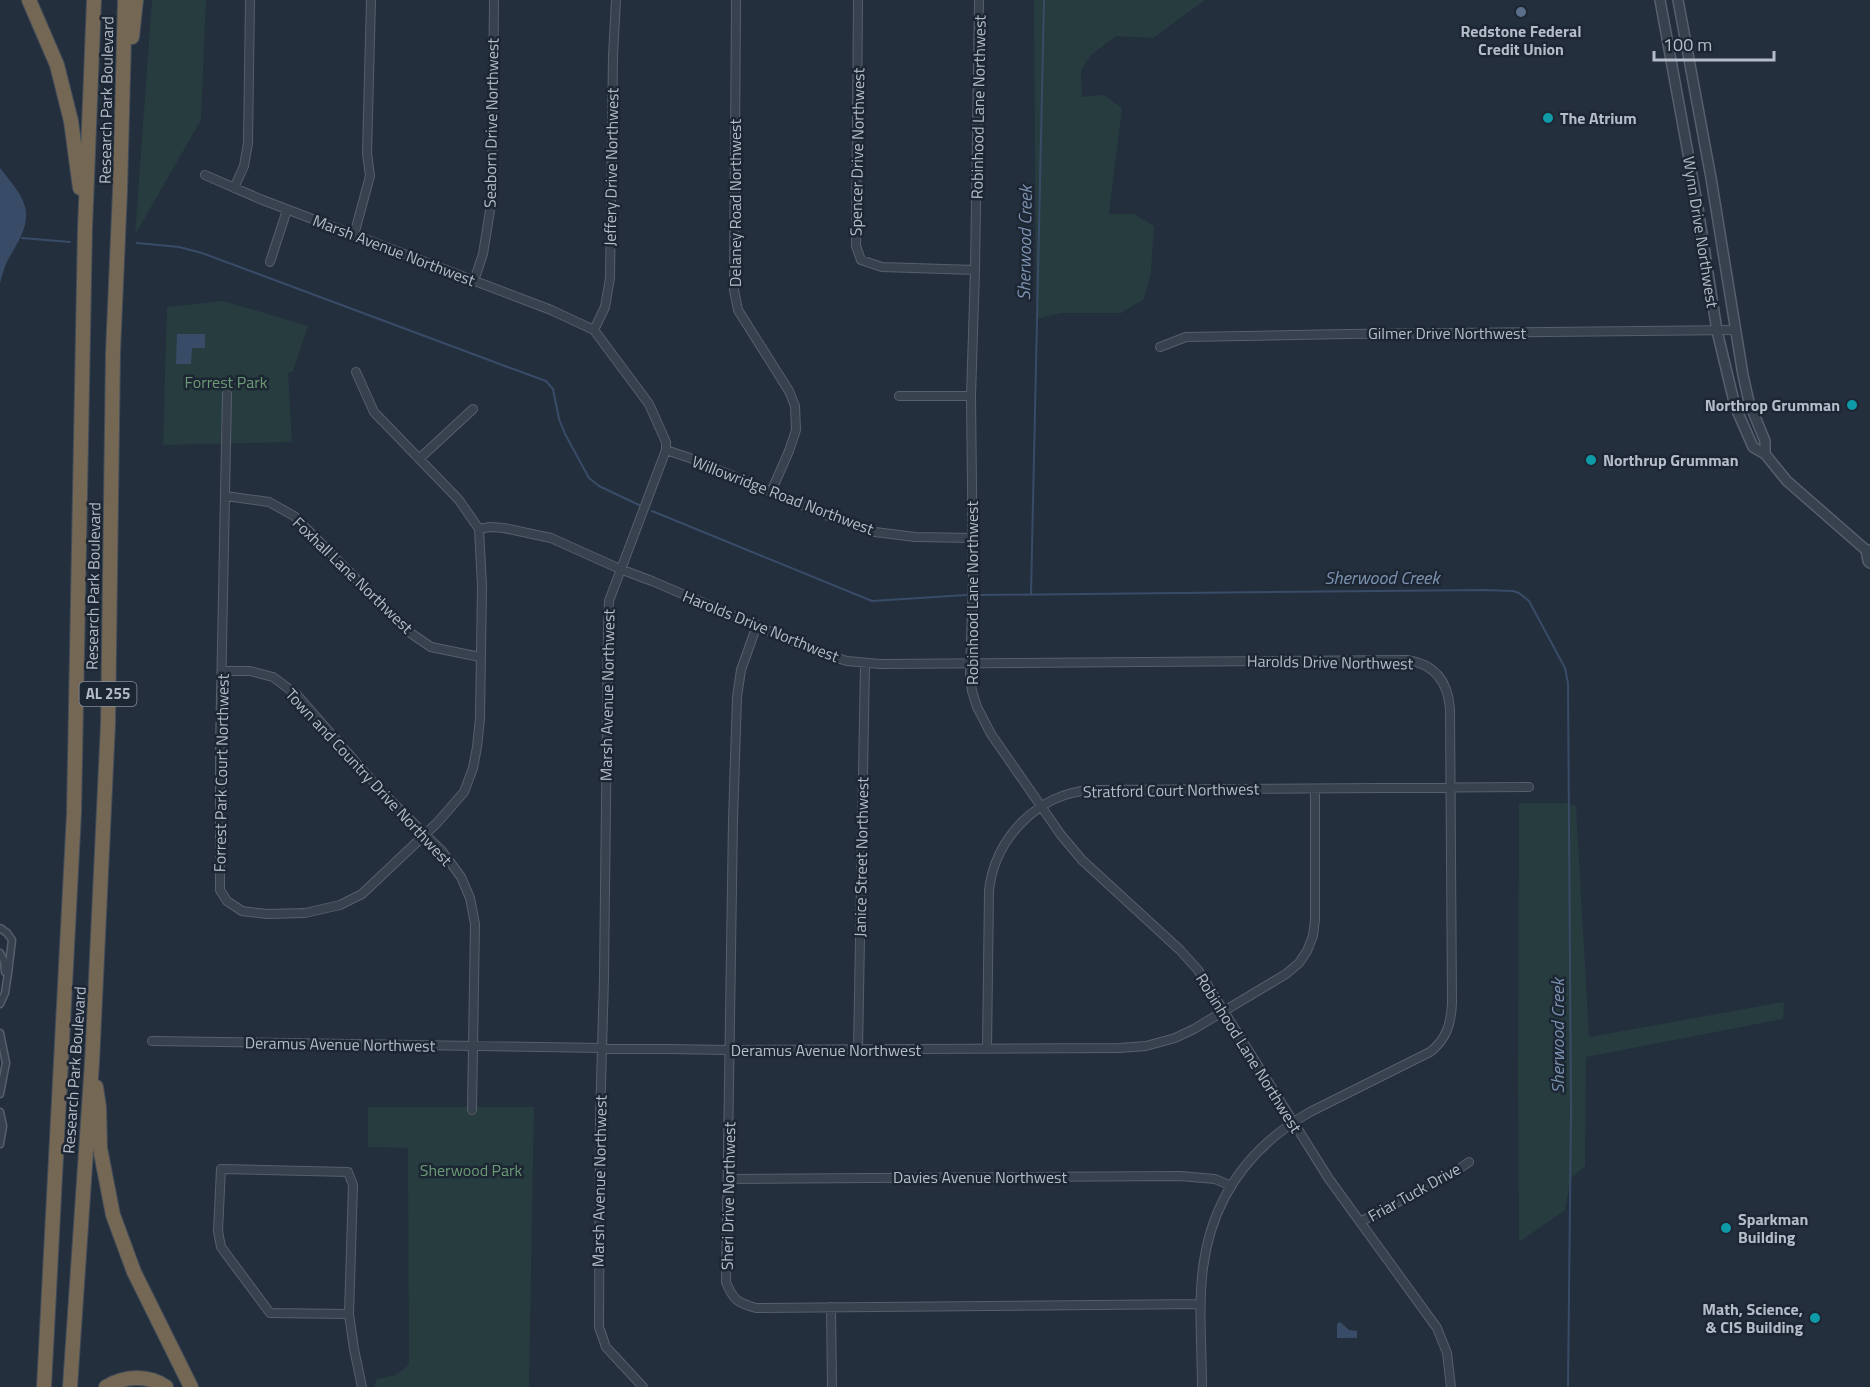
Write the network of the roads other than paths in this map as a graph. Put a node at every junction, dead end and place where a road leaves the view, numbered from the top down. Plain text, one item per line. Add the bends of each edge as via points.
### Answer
1 (28, 0) edge
2 (94, 0) edge
3 (125, 0) edge
4 (136, 0) edge
5 (250, 0) edge
6 (371, 0) edge
7 (494, 0) edge
8 (616, 0) edge
9 (736, 0) edge
10 (858, 0) edge
11 (979, 0) edge
12 (1660, 0) edge
13 (1678, 0) edge
14 (121, 131) junction
15 (205, 175) dead end
16 (234, 188) junction
17 (287, 210) junction
18 (85, 228) junction
19 (354, 235) junction
20 (270, 262) dead end
21 (975, 270) junction
22 (474, 281) junction
23 (594, 330) junction
24 (1735, 330) junction
25 (1717, 331) junction
26 (1160, 347) dead end
27 (356, 372) dead end
28 (227, 394) dead end
29 (899, 396) dead end
30 (971, 396) junction
31 (473, 409) dead end
32 (666, 450) junction
33 (1765, 454) junction
34 (419, 459) junction
35 (771, 492) junction
36 (226, 496) junction
37 (479, 529) junction
38 (973, 538) junction
39 (1868, 550) edge
40 (1870, 562) edge
41 (620, 569) junction
42 (757, 625) junction
43 (480, 657) junction
44 (970, 663) junction
45 (865, 664) junction
46 (222, 671) junction
47 (1530, 787) dead end
48 (1450, 788) junction
49 (1315, 789) junction
50 (1041, 807) junction
51 (425, 834) junction
52 (0, 928) edge
53 (0, 953) edge
54 (8, 974) junction
55 (0, 1004) edge
56 (1224, 1010) junction
57 (0, 1033) edge
58 (152, 1041) dead end
59 (474, 1047) junction
60 (602, 1048) junction
61 (987, 1049) junction
62 (730, 1050) junction
63 (858, 1050) junction
64 (92, 1063) junction
65 (0, 1094) edge
66 (472, 1110) dead end
67 (0, 1112) edge
68 (1292, 1122) junction
69 (0, 1144) edge
70 (1469, 1162) dead end
71 (728, 1179) junction
72 (1230, 1186) junction
73 (1360, 1222) junction
74 (1201, 1304) junction
75 (831, 1307) junction
76 (349, 1314) junction
77 (44, 1387) edge
78 (70, 1387) edge
79 (106, 1387) edge
80 (166, 1387) edge
81 (191, 1387) edge
82 (362, 1387) edge
83 (643, 1387) edge
84 (832, 1387) edge
85 (1202, 1387) edge
86 (1451, 1387) edge

1 - 18 highway via 57,64 71,121
2 - 18 highway, Research Park Boulevard / AL 255
3 - 14 highway, Research Park Boulevard / AL 255
4 - 14 highway
5 - 16 street via 248,142 244,166
6 - 19 street via 370,176
7 - 22 street, Seaborn Drive Northwest via 492,198 483,254
8 - 23 street, Jeffery Drive Northwest via 610,278 605,307
9 - 35 street, Delaney Road Northwest via 734,290 738,310 795,406 796,430
10 - 21 street, Spencer Drive Northwest via 856,246 861,260 882,267
11 - 21 street, Robinhood Lane Northwest
12 - 25 street, Wynn Drive Northwest
13 - 24 street, Wynn Drive Northwest
14 - 64 highway, Research Park Boulevard / AL 255 via 113,352 108,724
15 - 16 street, Marsh Avenue Northwest
16 - 17 street, Marsh Avenue Northwest
17 - 19 street, Marsh Avenue Northwest
17 - 20 street
18 - 77 highway, Research Park Boulevard / AL 255 via 74,813
19 - 22 street, Marsh Avenue Northwest
21 - 30 street, Robinhood Lane Northwest
22 - 23 street, Marsh Avenue Northwest
23 - 32 street, Marsh Avenue Northwest via 649,404
24 - 25 street, Gilmer Drive Northwest
24 - 33 street, Wynn Drive Northwest via 1749,402 1765,441
25 - 26 street, Gilmer Drive Northwest via 1190,337
25 - 33 street, Wynn Drive Northwest via 1735,406 1753,447
27 - 34 street via 374,412
28 - 36 street, Forrest Park Court Northwest
29 - 30 street
30 - 38 street, Robinhood Lane Northwest
31 - 34 street
32 - 35 street, Willowridge Road Northwest
32 - 41 street, Marsh Avenue Northwest
33 - 39 street, Wynn Drive Northwest via 1787,481
34 - 37 street via 459,500
35 - 38 street, Willowridge Road Northwest via 875,532
36 - 43 street, Foxhall Lane Northwest via 269,502 294,516 409,632 431,646
36 - 46 street, Forrest Park Court Northwest
37 - 41 street, Harolds Drive Northwest via 504,528 551,538
37 - 43 street, Forrest Park Court Northwest
38 - 44 street, Robinhood Lane Northwest
39 - 40 street, Wynn Drive Northwest
41 - 42 street, Harolds Drive Northwest
41 - 60 street, Marsh Avenue Northwest via 609,601
42 - 45 street, Harolds Drive Northwest via 828,655
42 - 62 street, Sheri Drive Northwest via 741,670 737,697
43 - 51 street, Forrest Park Court Northwest via 480,718 473,768 464,792
44 - 45 street, Harolds Drive Northwest
44 - 48 street, Harolds Drive Northwest via 1413,661 1433,670 1448,691
44 - 50 street, Robinhood Lane Northwest via 972,691 980,714
45 - 63 street, Janice Street Northwest
46 - 51 street, Town and Country Drive Northwest via 250,671 273,677 297,695 382,792
46 - 51 street, Forrest Park Court Northwest via 219,871 220,890 227,901 242,911 267,914 305,914 340,905 362,894
47 - 48 street, Stratford Court Northwest
48 - 49 street, Stratford Court Northwest
48 - 68 street, Harolds Drive Northwest via 1452,1003 1446,1035 1430,1052
49 - 50 street, Stratford Court Northwest via 1083,790
49 - 56 street, Deramus Avenue Northwest via 1315,920 1310,944 1292,969
50 - 56 street, Robinhood Lane Northwest via 1082,860 1189,960
50 - 61 street, Stratford Court Northwest via 1009,837 992,870
51 - 59 street, Town and Country Drive Northwest via 461,877 470,898 475,924
52 - 54 street via 12,940
53 - 54 street
54 - 55 street
56 - 61 street, Deramus Avenue Northwest via 1175,1038 1146,1046
56 - 68 street, Robinhood Lane Northwest
57 - 65 street via 6,1063
58 - 59 street, Deramus Avenue Northwest
59 - 60 street, Deramus Avenue Northwest
59 - 66 street, Town and Country Drive Northwest
60 - 62 street, Deramus Avenue Northwest
60 - 83 street, Marsh Avenue Northwest via 599,1327 606,1347
61 - 63 street, Deramus Avenue Northwest
62 - 63 street, Deramus Avenue Northwest
62 - 71 street, Sheri Drive Northwest
64 - 78 highway, Research Park Boulevard / AL 255
64 - 81 highway via 100,1148 113,1215 134,1272
67 - 69 street
68 - 72 street, Harolds Drive Northwest via 1251,1158
68 - 73 street, Robinhood Lane Northwest
70 - 73 street, Friar Tuck Drive
71 - 72 street, Davies Avenue Northwest via 1180,1176 1215,1179
71 - 75 street, Sheri Drive Northwest via 726,1282 731,1295 756,1308
72 - 74 street, Harolds Drive Northwest via 1209,1234
73 - 86 street, Robinhood Lane Northwest via 1437,1328 1447,1353
74 - 75 street, Sheri Drive Northwest
74 - 85 street, Harolds Drive Northwest
75 - 84 street
76 - 76 street via 270,1313 221,1247 221,1169 348,1172 353,1185
76 - 82 street
79 - 80 highway via 122,1379 141,1378

